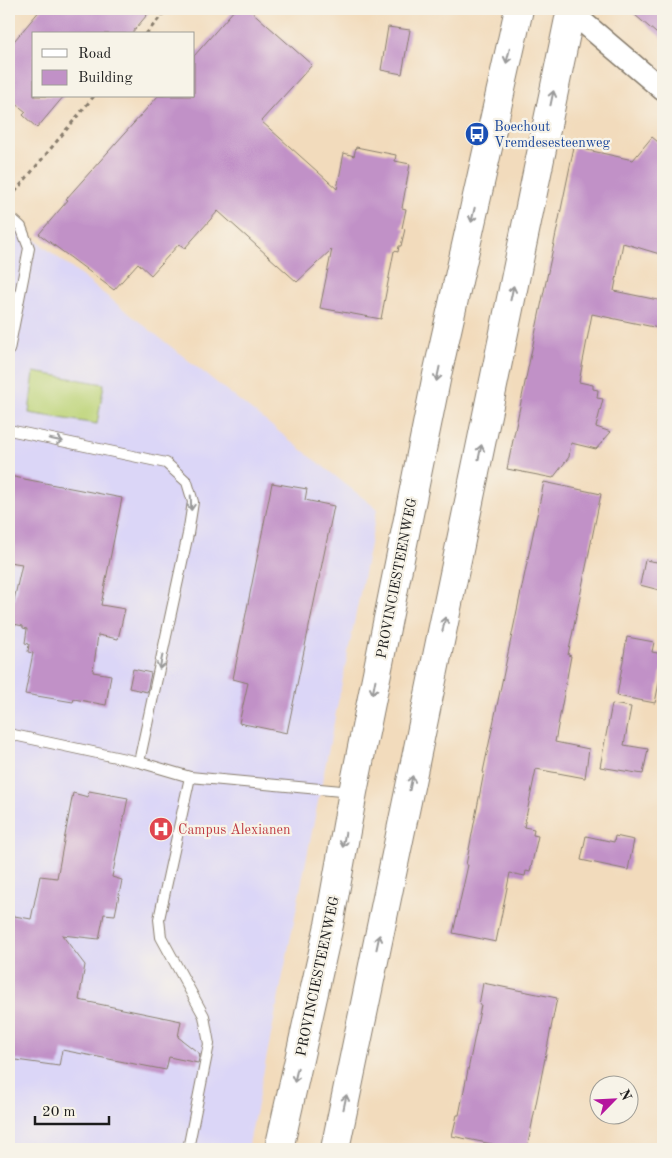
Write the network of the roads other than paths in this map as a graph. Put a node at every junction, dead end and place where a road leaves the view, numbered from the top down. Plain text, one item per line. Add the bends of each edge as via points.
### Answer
1 (518, 9) edge
2 (570, 10) edge
3 (663, 90) edge
4 (9, 216) edge
5 (9, 350) edge
6 (9, 430) edge
7 (9, 734) edge
8 (139, 762) junction
9 (190, 777) junction
10 (353, 792) junction
11 (188, 1149) edge
12 (279, 1149) edge
13 (335, 1149) edge

1 -> 10 main road, PROVINCIESTEENWEG via 437,375
2 - 3 street
13 -> 2 main road
4 - 5 lane via 20,227 29,248
6 -> 8 lane via 166,463 187,482 193,502 188,534
7 - 8 lane
8 - 9 lane
9 - 10 lane
9 - 11 lane via 159,919 161,937 204,1016 209,1044
10 -> 12 main road, PROVINCIESTEENWEG via 329,924

